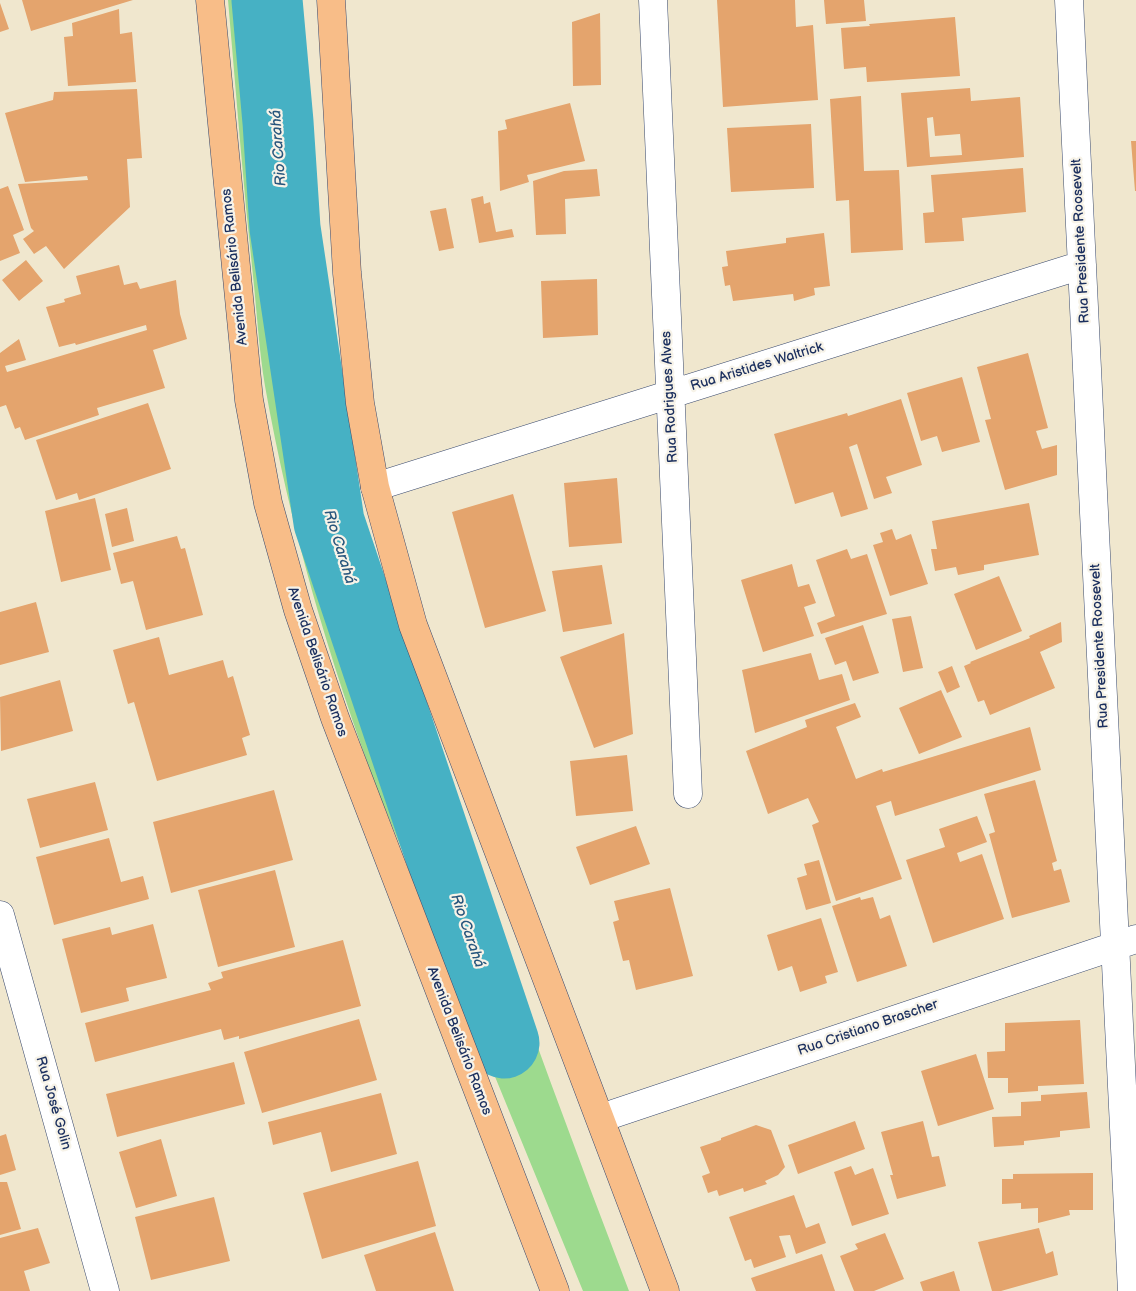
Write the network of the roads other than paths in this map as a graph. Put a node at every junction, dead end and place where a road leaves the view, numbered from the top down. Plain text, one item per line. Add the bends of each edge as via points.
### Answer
1 (210, 0) edge
2 (331, 0) edge
3 (653, 0) edge
4 (1069, 0) edge
5 (1082, 266) junction
6 (670, 394) junction
7 (375, 487) junction
8 (688, 794) dead end
9 (0, 915) edge
10 (1126, 942) edge
11 (600, 1118) junction
12 (105, 1291) edge
13 (556, 1291) edge
14 (665, 1291) edge
15 (1132, 1291) edge

1 - 13 main road, Avenida Belisário Ramos via 249,400 268,503 298,610 335,718
2 - 7 main road via 347,273 360,403
3 - 6 street, Rua Rodrigues Alves
4 - 5 street, Rua Presidente Roosevelt
5 - 6 street, Rua Aristides Waltrick
5 - 10 street, Rua Presidente Roosevelt
6 - 7 street, Rua Aristides Waltrick
6 - 8 street, Rua Rodrigues Alves
7 - 11 main road via 413,625
9 - 12 street, Rua José Golin
10 - 11 street, Rua Cristiano Brascher
10 - 15 street, Rua Presidente Roosevelt
11 - 14 main road

